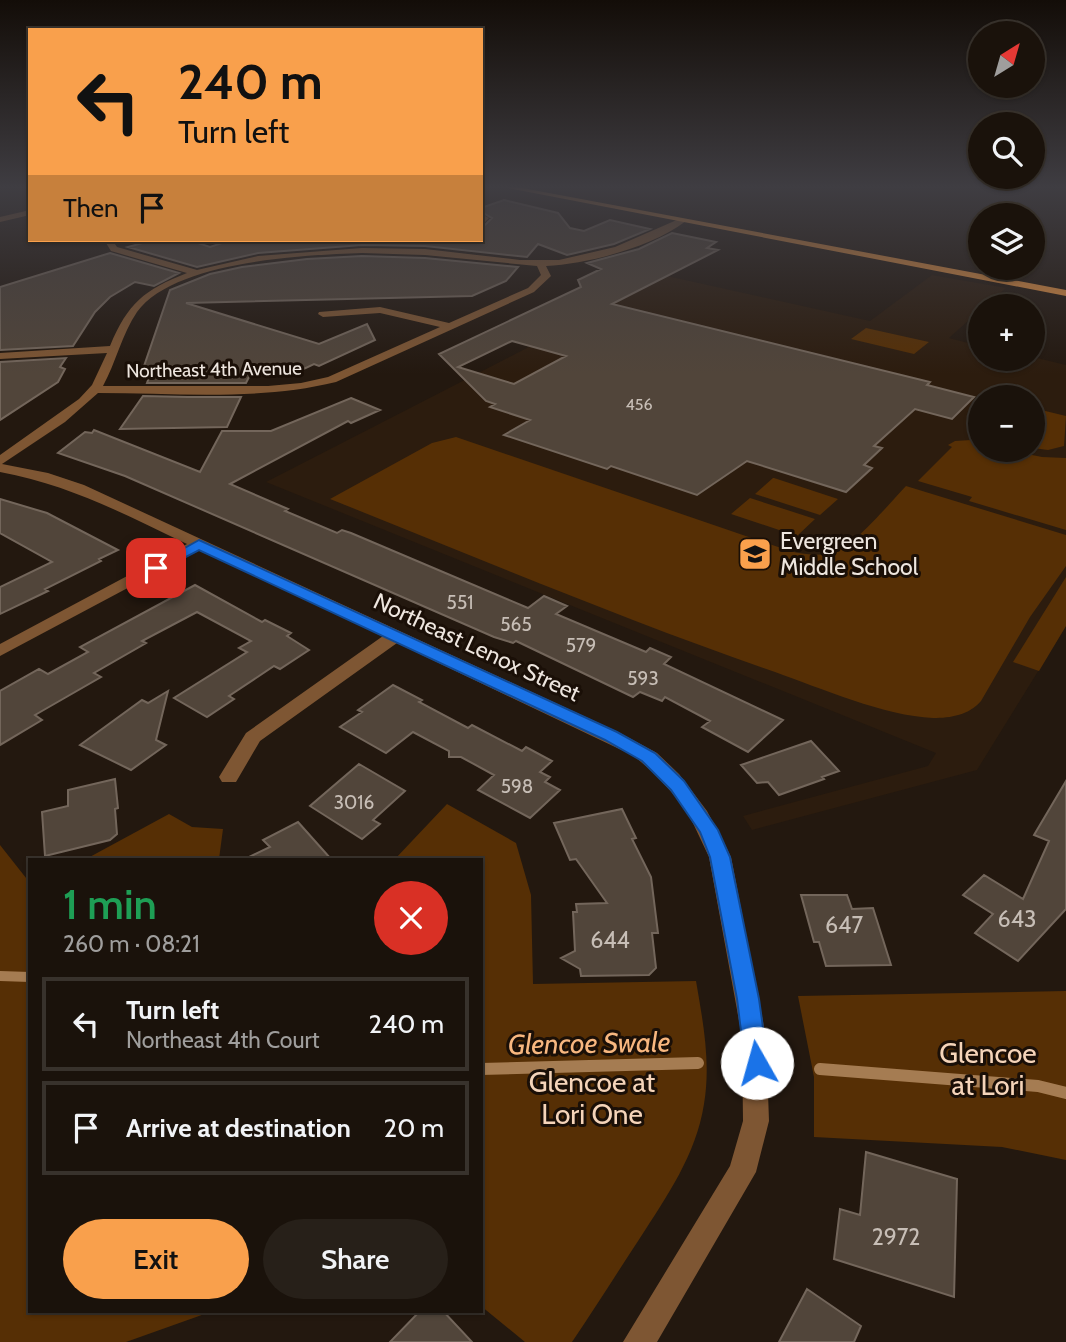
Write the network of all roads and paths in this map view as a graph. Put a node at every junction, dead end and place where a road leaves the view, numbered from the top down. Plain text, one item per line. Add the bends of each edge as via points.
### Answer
1 (116, 250) edge
2 (290, 250) edge
3 (321, 250) edge
4 (430, 250) edge
5 (621, 250) edge
6 (835, 250) edge
7 (426, 252) junction
8 (541, 264) junction
9 (197, 273) junction
10 (1066, 293) edge
11 (323, 314) dead end
12 (450, 327) junction
13 (115, 349) junction
14 (0, 355) edge
15 (95, 389) junction
16 (0, 461) edge
17 (0, 468) edge
18 (199, 544) junction
19 (395, 636) junction
20 (0, 651) edge
21 (229, 777) dead end
22 (639, 1342) edge

1 - 9 street
2 - 9 street
3 - 7 street
4 - 7 street
5 - 8 street
6 - 10 main road
7 - 8 street
8 - 12 street, Northeast 4th Avenue via 546,276 542,282
9 - 13 street via 144,297 130,312
11 - 12 street via 380,310
12 - 15 street, Northeast 4th Avenue via 339,377 301,387
13 - 14 street
13 - 15 street
15 - 16 street
17 - 18 street, Northeast Lenox Street via 79,488
18 - 19 street, Northeast Lenox Street
18 - 20 street
19 - 21 street via 253,737
19 - 22 street, Northeast Lenox Street via 649,757 709,830 720,857 754,1037 757,1121 750,1151 726,1200

